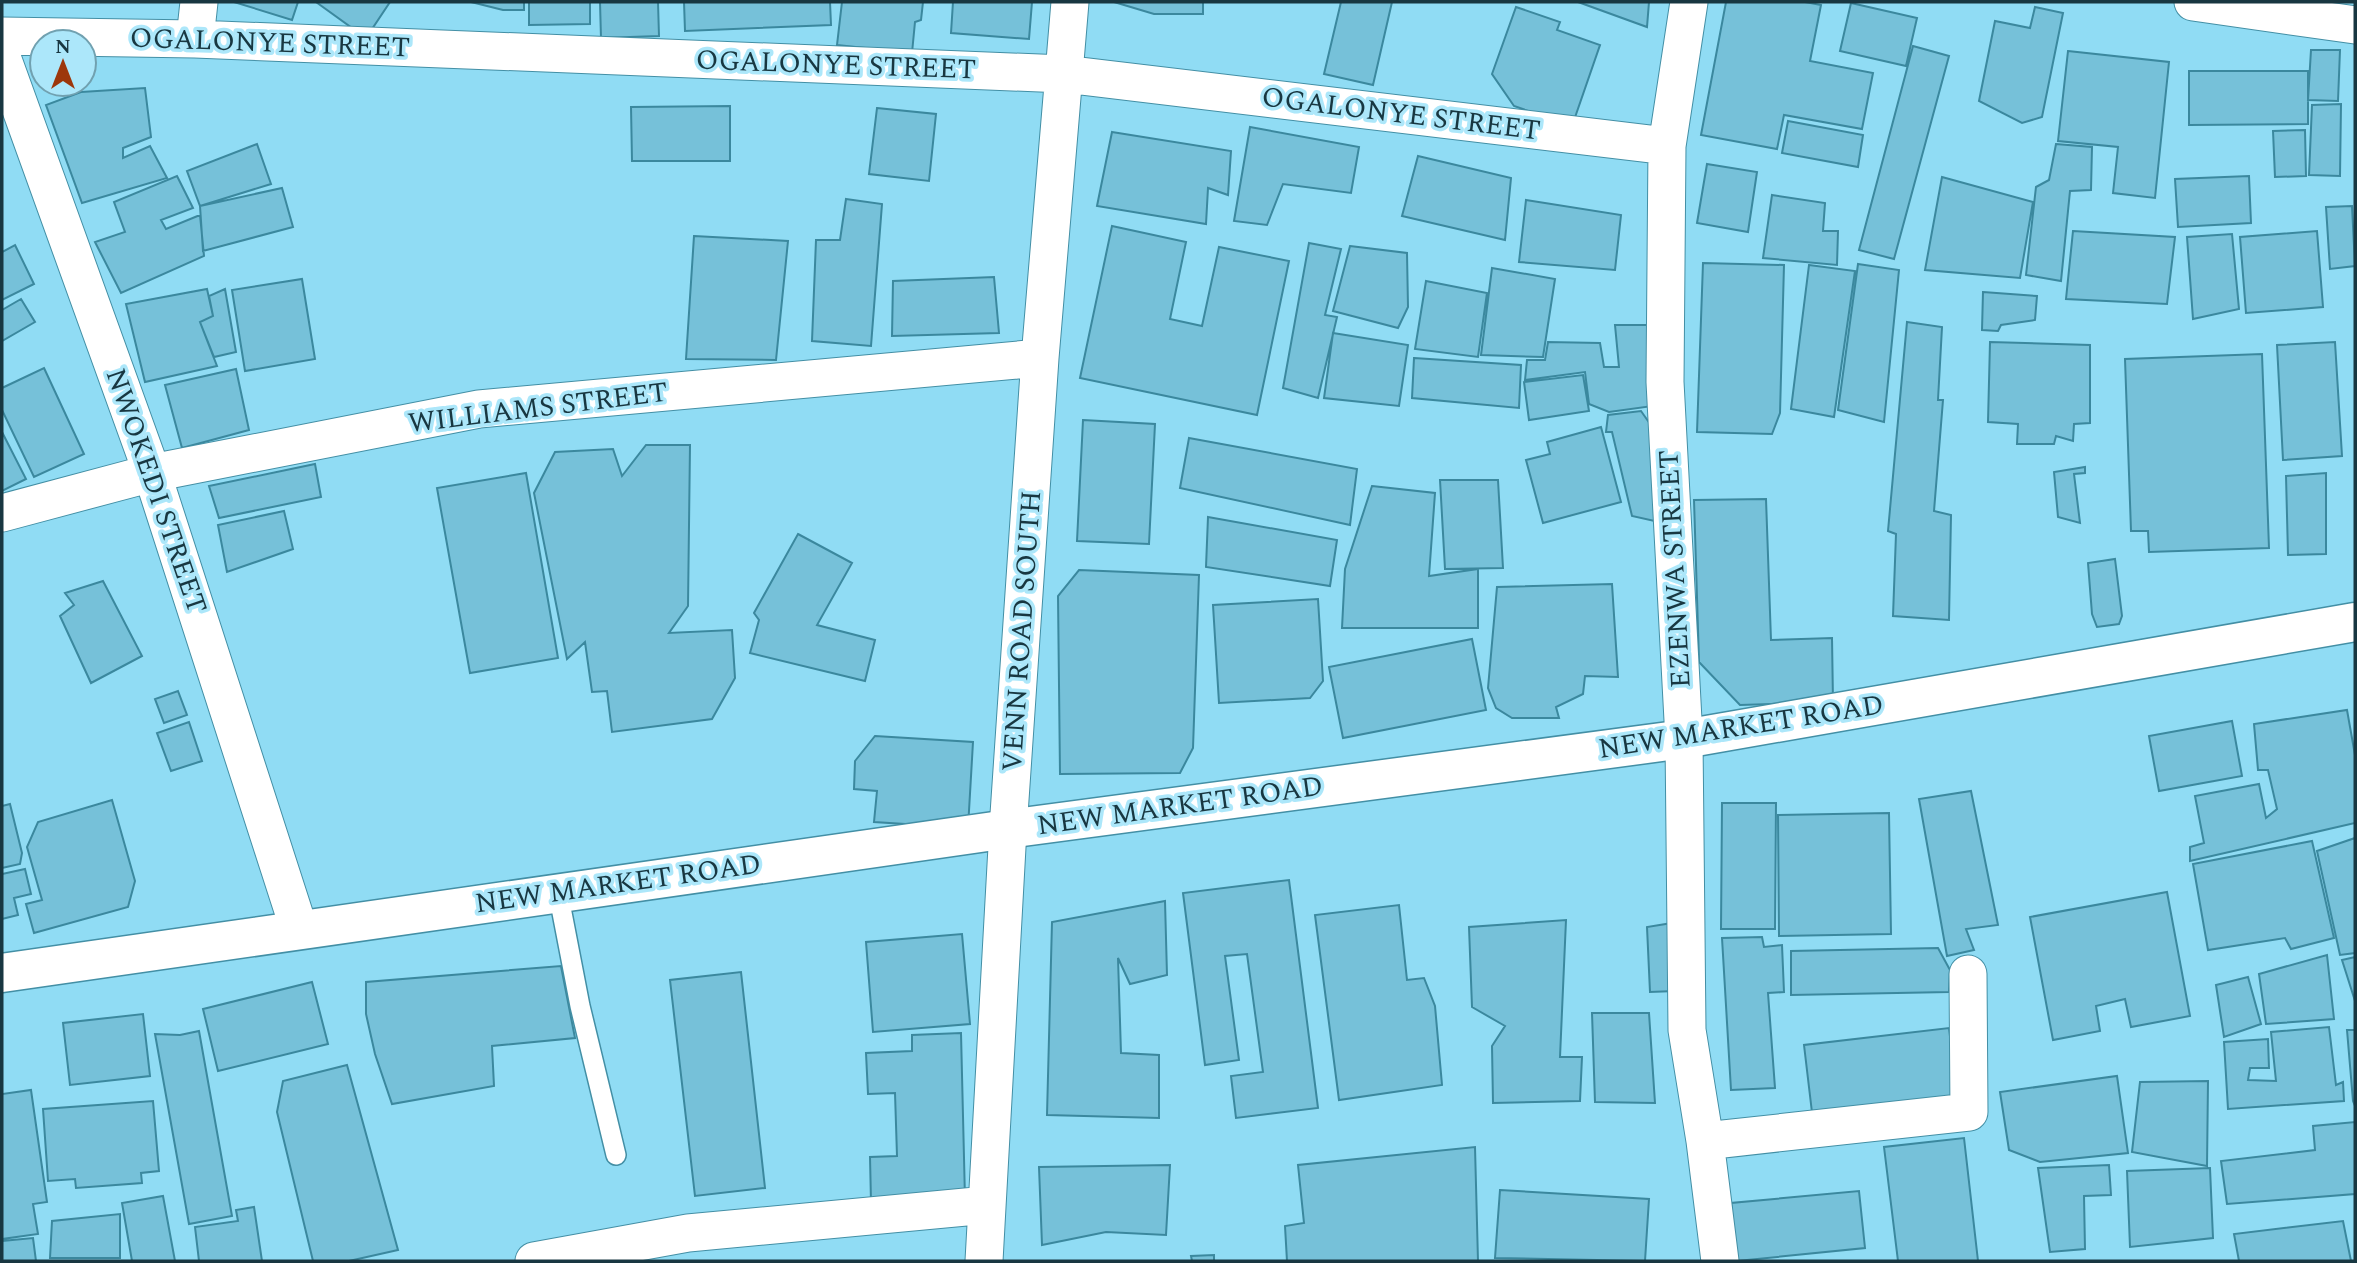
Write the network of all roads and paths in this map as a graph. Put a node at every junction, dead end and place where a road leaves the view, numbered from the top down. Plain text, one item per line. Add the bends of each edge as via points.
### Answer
1 (199, 2) edge
2 (1070, 2) edge
3 (1689, 2) edge
4 (2193, 2) edge
5 (2355, 25) edge
6 (2, 36) edge
7 (195, 39) junction
8 (2, 57) edge
9 (1065, 74) junction
10 (1667, 146) junction
11 (1040, 358) junction
12 (152, 473) junction
13 (2, 513) edge
14 (2355, 622) edge
15 (1684, 739) junction
16 (1008, 829) junction
17 (558, 892) junction
18 (299, 929) junction
19 (2, 973) edge
20 (1968, 974) dead end
21 (1705, 1141) junction
22 (616, 1155) dead end
23 (986, 1205) junction
24 (534, 1261) edge
25 (984, 1261) edge
26 (1720, 1261) edge

1 - 7 street
2 - 9 street, VENN ROAD SOUTH
3 - 10 street, EZENWA STREET
4 - 5 street
6 - 7 street, OGALONYE STREET
7 - 9 street, OGALONYE STREET
8 - 12 street, NWOKEDI STREET
9 - 10 street, OGALONYE STREET
9 - 11 street, VENN ROAD SOUTH
10 - 15 street, EZENWA STREET via 1665,382
11 - 12 street, WILLIAMS STREET via 479,409
11 - 16 street, VENN ROAD SOUTH
12 - 13 street, WILLIAMS STREET
12 - 18 street, NWOKEDI STREET
14 - 15 street, NEW MARKET ROAD
15 - 16 street, NEW MARKET ROAD
15 - 21 street, EZENWA STREET via 1687,1030
16 - 17 street, NEW MARKET ROAD
16 - 23 street, VENN ROAD SOUTH
17 - 18 street, NEW MARKET ROAD
17 - 22 lane
18 - 19 street, NEW MARKET ROAD
20 - 21 street via 1969,1112
21 - 26 street, EZENWA STREET
23 - 24 street via 688,1233
23 - 25 street, VENN ROAD SOUTH

